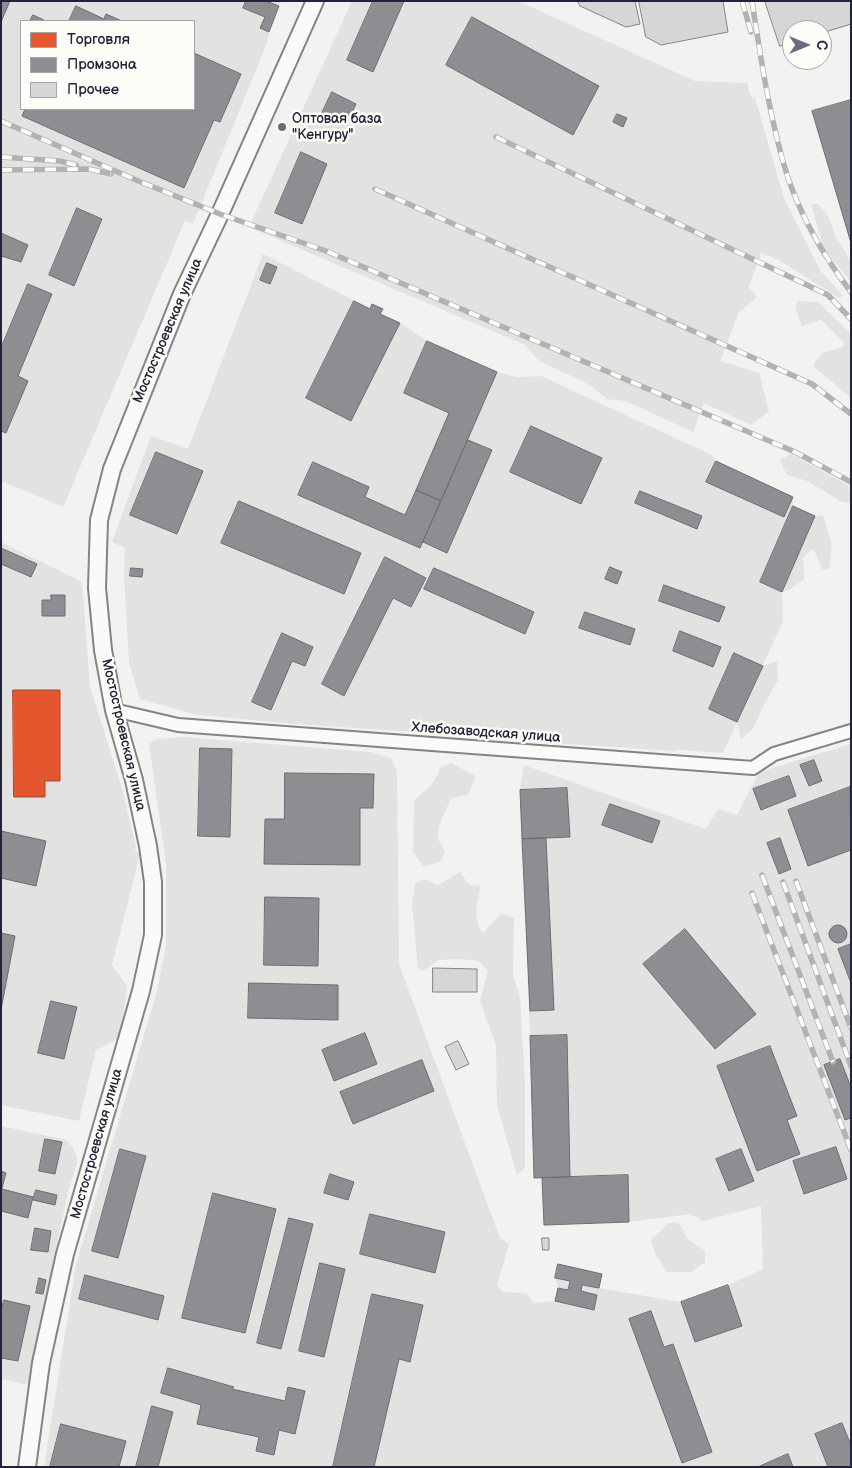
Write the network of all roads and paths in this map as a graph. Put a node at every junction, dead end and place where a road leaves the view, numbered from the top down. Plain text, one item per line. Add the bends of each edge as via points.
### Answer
1 (314, 1) edge
2 (114, 710) junction
3 (851, 731) edge
4 (27, 1467) edge

1 - 2 main road, Мостостроевская улица via 182,294 112,469 99,520 97,588 102,650
2 - 3 street, Хлебозаводская улица via 178,725 753,768 774,754
2 - 4 main road, Мостостроевская улица via 148,846 153,935 141,992 65,1254 41,1363

